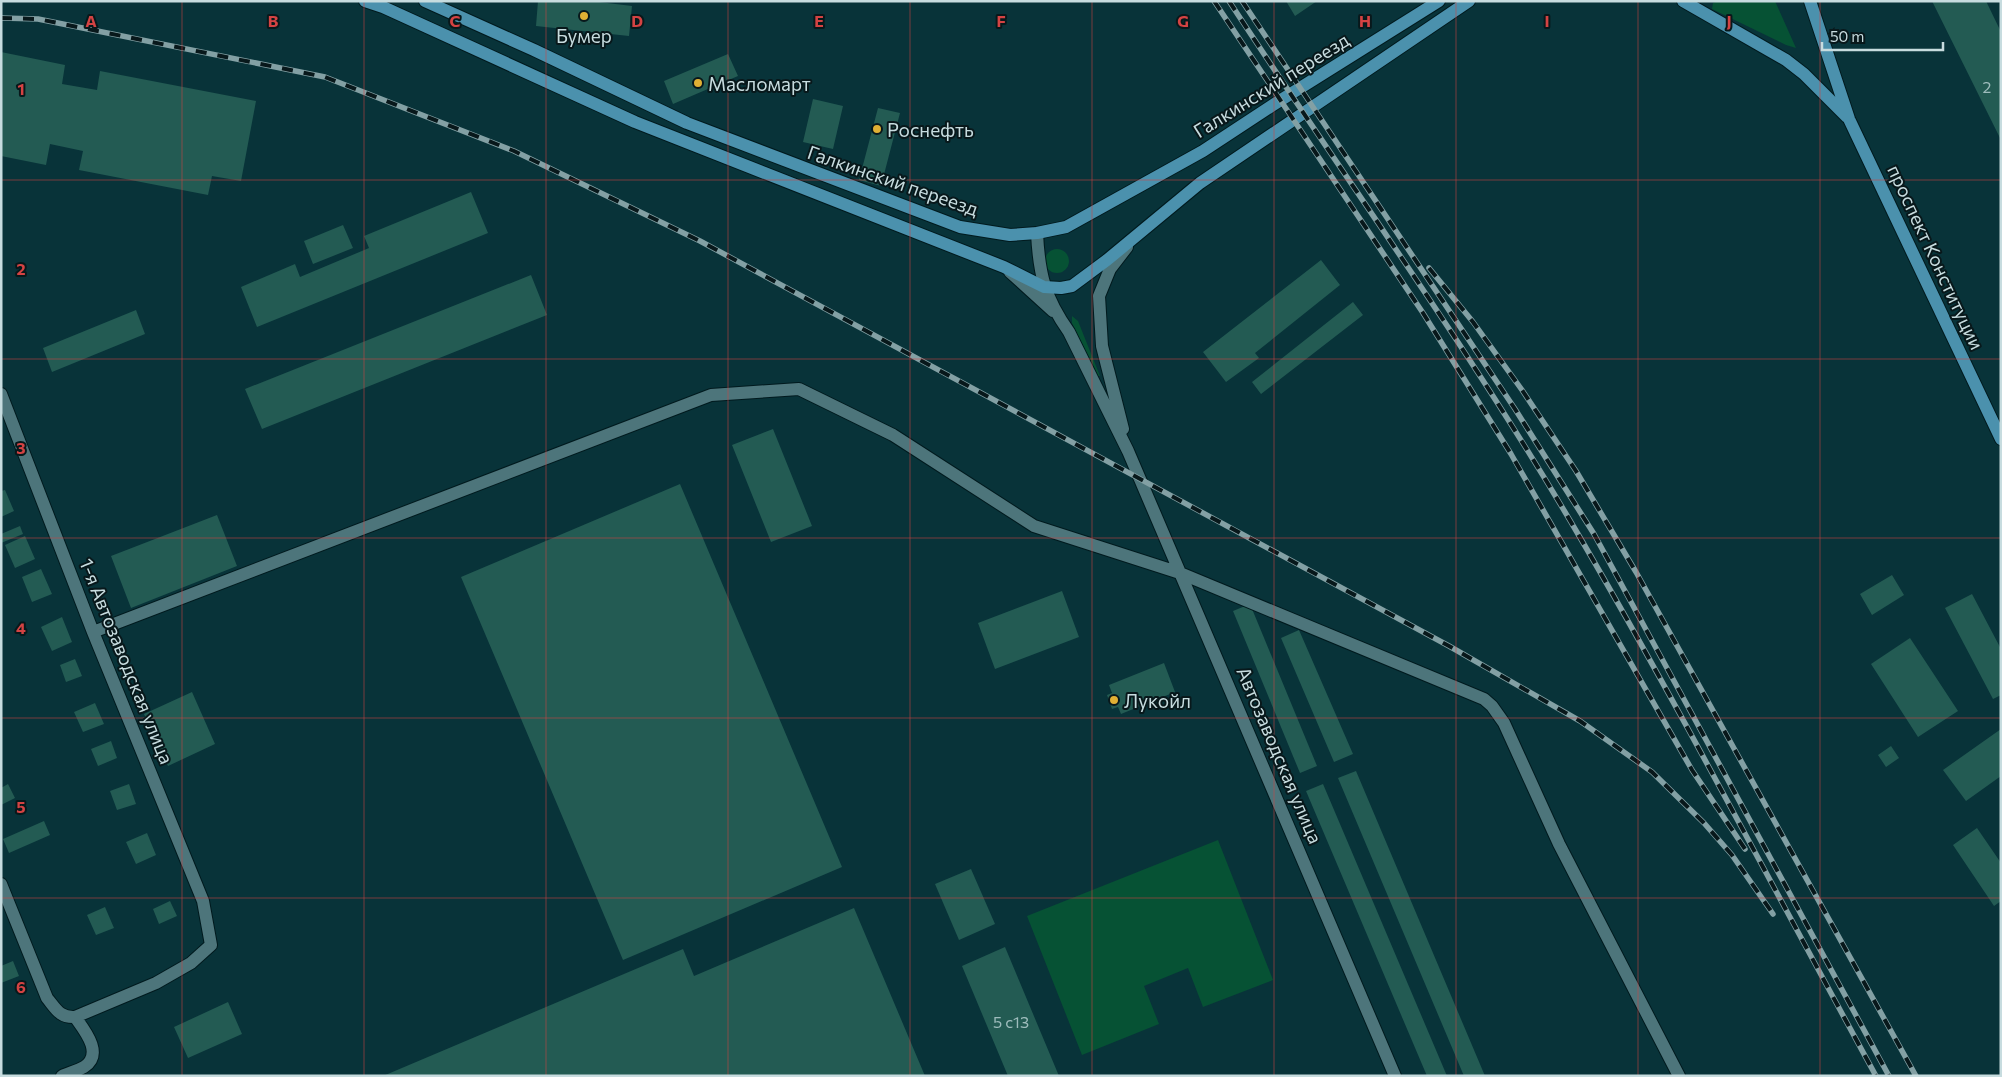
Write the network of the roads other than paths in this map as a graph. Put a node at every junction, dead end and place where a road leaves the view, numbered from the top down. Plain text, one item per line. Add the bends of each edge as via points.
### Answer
1 (365, 1) edge
2 (425, 1) edge
3 (1439, 1) edge
4 (1469, 1) edge
5 (1683, 1) edge
6 (1810, 1) edge
7 (1850, 119) junction
8 (1137, 233) junction
9 (1037, 234) junction
10 (1004, 267) junction
11 (1044, 286) junction
12 (1056, 314) junction
13 (1, 394) edge
14 (2001, 439) edge
15 (1128, 451) junction
16 (1180, 572) junction
17 (93, 632) junction
18 (1, 884) edge
19 (75, 1016) junction
20 (62, 1076) edge
21 (1395, 1076) edge
22 (1679, 1076) edge

1 - 10 main road, Галкинский переезд via 635,122
2 - 9 main road, Галкинский переезд via 687,123 826,177 960,227 1010,235
3 - 9 main road, Галкинский переезд via 1203,151 1066,227
4 - 8 main road, Галкинский переезд via 1200,182
5 - 7 main road, проспект Конституции via 1786,60
6 - 7 main road, проспект Конституции
7 - 14 main road, проспект Конституции
8 - 11 main road, Галкинский переезд via 1072,286
8 - 15 street via 1110,270 1100,296 1102,346
9 - 11 street
10 - 11 main road, Галкинский переезд
10 - 12 street
11 - 12 street
12 - 15 street via 1069,332
13 - 17 street, 1-я Автозаводская улица
15 - 16 street, Автозаводская улица
16 - 17 street via 1034,526 893,436 799,389 711,395
16 - 21 street, Автозаводская улица
16 - 22 street via 1476,696 1492,706 1504,723 1559,844
17 - 19 street, 1-я Автозаводская улица via 203,901 211,945 191,963 156,982
18 - 19 street via 47,998 60,1013 67,1017
19 - 20 street via 93,1048 92,1060 83,1068

